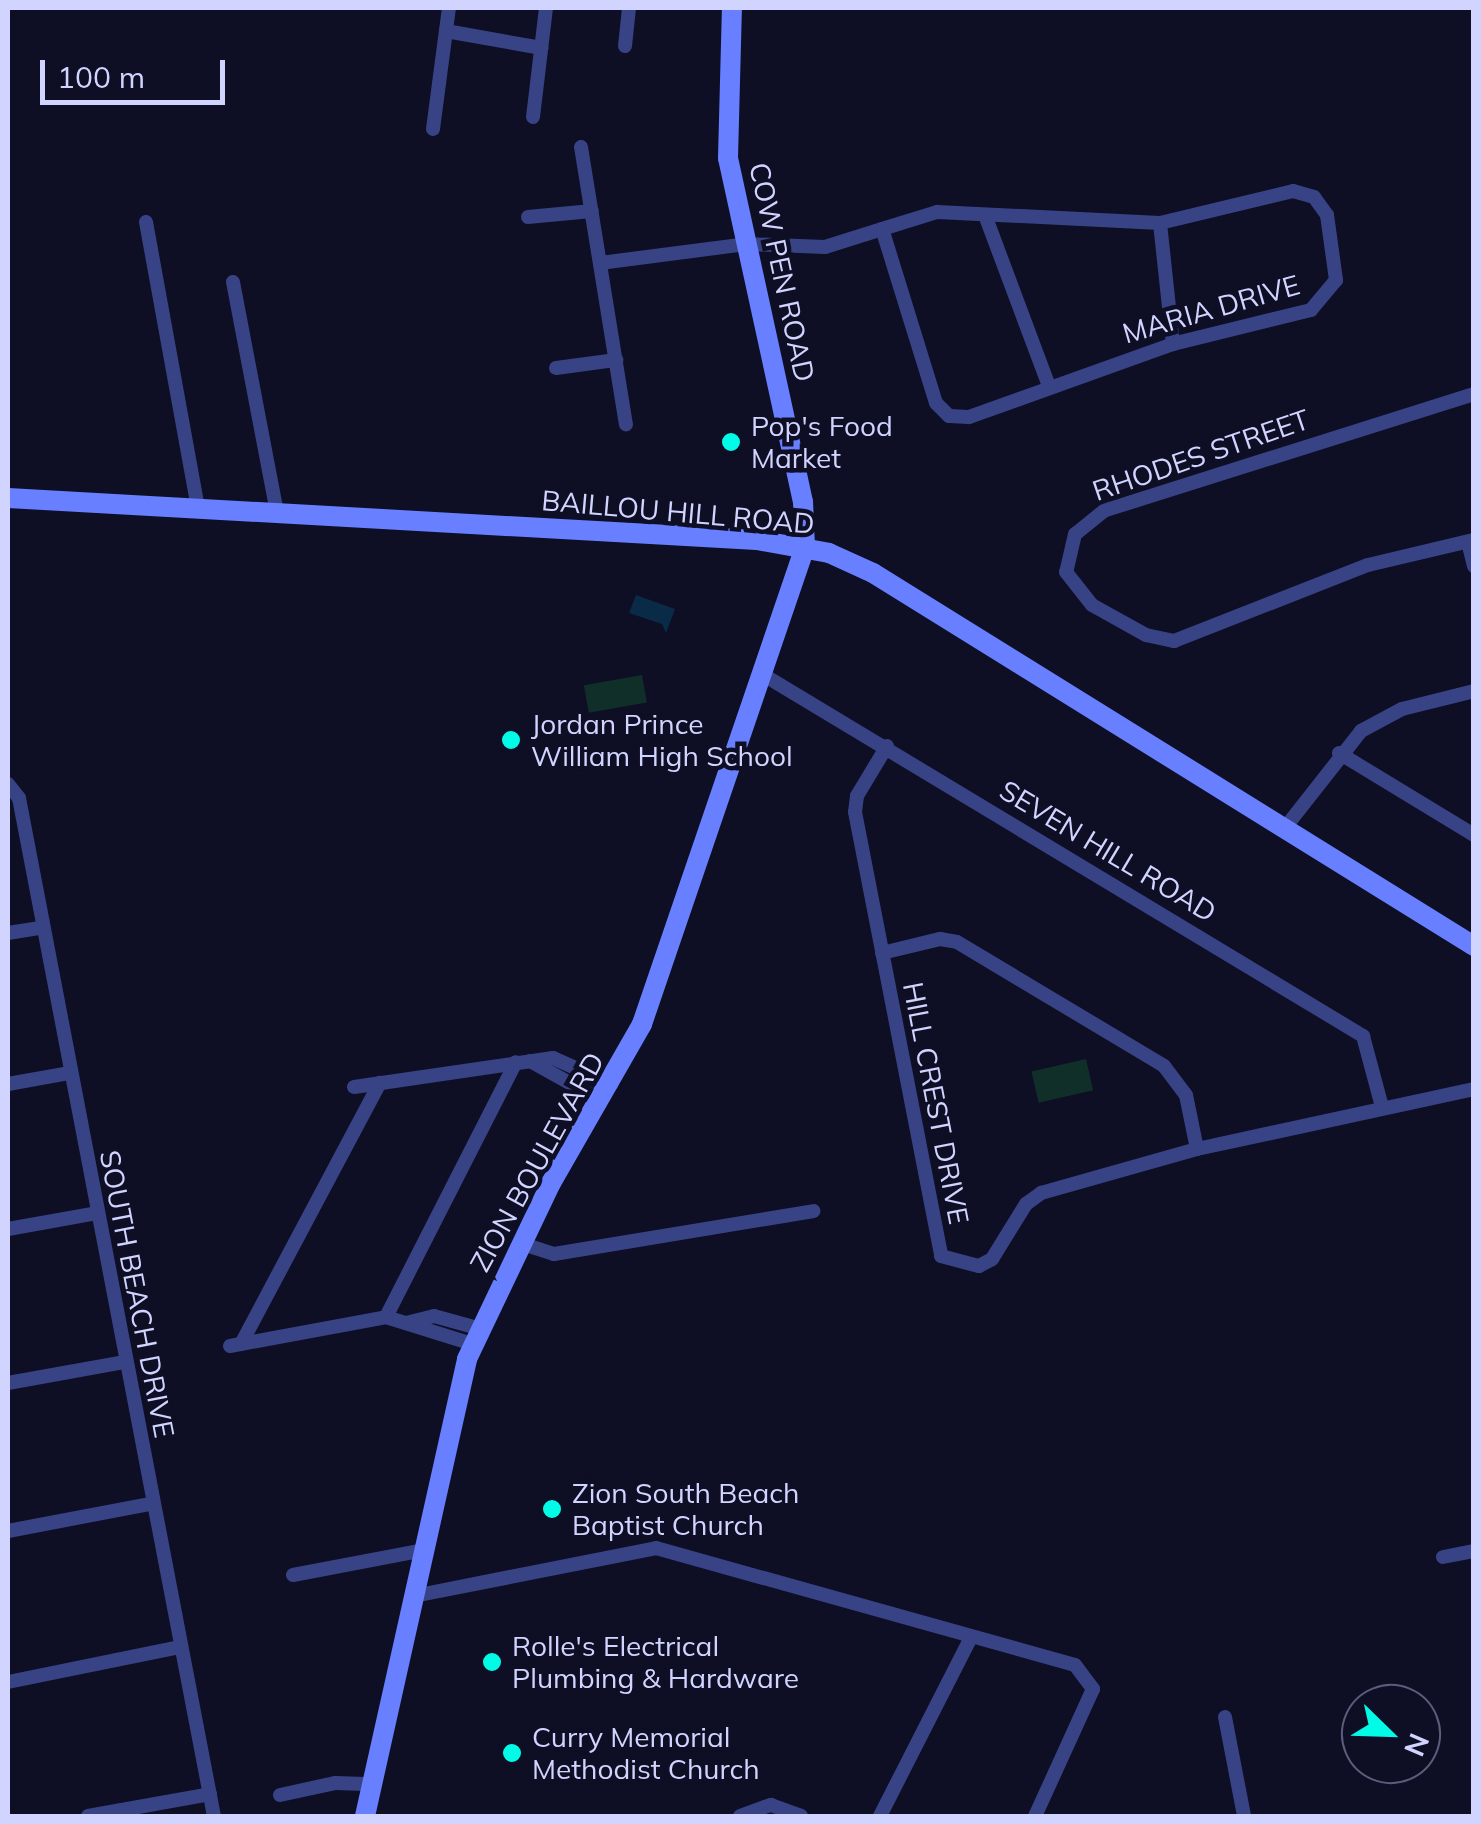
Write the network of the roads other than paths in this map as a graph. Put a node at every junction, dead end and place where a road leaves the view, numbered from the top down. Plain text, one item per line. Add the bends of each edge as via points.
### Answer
1 (449, 8) edge
2 (546, 8) edge
3 (630, 8) edge
4 (732, 8) edge
5 (446, 31) junction
6 (626, 46) dead end
7 (541, 48) junction
8 (532, 118) dead end
9 (433, 129) dead end
10 (581, 148) dead end
11 (592, 210) junction
12 (985, 214) junction
13 (528, 217) dead end
14 (146, 222) dead end
15 (1160, 223) junction
16 (882, 229) junction
17 (746, 244) junction
18 (600, 263) junction
19 (233, 282) dead end
20 (1173, 344) junction
21 (616, 360) junction
22 (556, 368) dead end
23 (1049, 386) junction
24 (1474, 394) edge
25 (626, 424) dead end
26 (8, 498) edge
27 (198, 509) junction
28 (276, 513) junction
29 (1471, 541) edge
30 (805, 547) junction
31 (1474, 566) edge
32 (762, 674) junction
33 (1474, 691) edge
34 (887, 746) junction
35 (1339, 753) junction
36 (8, 784) edge
37 (1284, 829) junction
38 (1474, 835) edge
39 (40, 928) junction
40 (8, 933) edge
41 (1472, 942) edge
42 (882, 953) junction
43 (523, 1062) junction
44 (70, 1074) junction
45 (380, 1083) junction
46 (8, 1084) edge
47 (354, 1086) dead end
48 (1474, 1089) edge
49 (606, 1092) junction
50 (1382, 1107) junction
51 (1197, 1149) junction
52 (812, 1211) dead end
53 (97, 1213) junction
54 (8, 1230) edge
55 (520, 1243) junction
56 (386, 1317) junction
57 (475, 1336) junction
58 (125, 1362) junction
59 (8, 1382) edge
60 (150, 1504) junction
61 (8, 1531) edge
62 (424, 1550) junction
63 (1474, 1551) edge
64 (1443, 1556) dead end
65 (293, 1575) dead end
66 (414, 1596) junction
67 (970, 1639) junction
68 (180, 1646) junction
69 (8, 1682) edge
70 (1225, 1717) dead end
71 (373, 1784) junction
72 (210, 1794) junction
73 (280, 1795) dead end
74 (88, 1816) edge
75 (214, 1816) edge
76 (365, 1816) edge
77 (740, 1816) edge
78 (802, 1816) edge
79 (880, 1816) edge
80 (1036, 1816) edge
81 (1244, 1816) edge

1 - 5 street
2 - 7 street
3 - 6 street
4 - 17 main road, COW PEN ROAD via 728,158
5 - 7 street
5 - 9 street
7 - 8 street
10 - 11 street
11 - 13 street
11 - 18 street
12 - 15 street, MARIA DRIVE
12 - 16 street, MARIA DRIVE via 937,212
12 - 23 street
14 - 27 street
15 - 20 street
15 - 20 street, MARIA DRIVE via 1293,191 1314,197 1327,216 1336,280 1311,310
16 - 17 street, MARIA DRIVE via 826,247
16 - 23 street, MARIA DRIVE via 936,404 949,416 969,417
17 - 18 street, MARIA DRIVE
17 - 30 main road, COW PEN ROAD via 803,502
18 - 21 street
19 - 28 street
20 - 23 street, MARIA DRIVE
21 - 22 street
21 - 25 street
24 - 29 street, RHODES STREET via 1105,510 1076,534 1066,572 1092,605 1146,635 1184,640 1302,588
26 - 27 main road, BAILLOU HILL ROAD
27 - 28 main road, BAILLOU HILL ROAD
28 - 30 main road, BAILLOU HILL ROAD
29 - 31 street
30 - 32 main road, ZION BOULEVARD
30 - 37 main road, BAILLOU HILL ROAD via 873,573
32 - 34 street, SEVEN HILL ROAD
32 - 49 main road, ZION BOULEVARD via 649,1006
33 - 35 street via 1390,714
34 - 42 street, HILL CREST DRIVE via 857,796 855,812
34 - 50 street, SEVEN HILL ROAD via 1363,1036
35 - 37 street
35 - 38 street
36 - 39 street, SOUTH BEACH DRIVE via 19,798
37 - 41 main road, BAILLOU HILL ROAD
39 - 40 street
39 - 44 street, SOUTH BEACH DRIVE
42 - 51 street via 940,939 957,942 1164,1066 1186,1095
42 - 51 street, HILL CREST DRIVE via 941,1256 979,1266 1004,1248 1026,1204 1041,1194
43 - 45 street
43 - 49 street
43 - 56 street
44 - 46 street
44 - 53 street, SOUTH BEACH DRIVE
45 - 47 street
45 - 56 street via 235,1345
48 - 50 street, HILL CREST DRIVE
49 - 55 main road, ZION BOULEVARD
50 - 51 street, HILL CREST DRIVE
52 - 55 street via 554,1254
53 - 54 street
53 - 58 street, SOUTH BEACH DRIVE
55 - 57 main road, ZION BOULEVARD
56 - 57 street
57 - 62 main road, ZION BOULEVARD
58 - 59 street
58 - 60 street, SOUTH BEACH DRIVE
60 - 61 street
60 - 68 street, SOUTH BEACH DRIVE
62 - 65 street
62 - 66 main road, ZION BOULEVARD
63 - 64 street
66 - 67 street via 656,1548
66 - 71 main road, ZION BOULEVARD
67 - 79 street
67 - 80 street via 1075,1666 1092,1689
68 - 69 street
68 - 72 street, SOUTH BEACH DRIVE
70 - 81 street
71 - 73 street via 336,1783
71 - 76 main road, ZION BOULEVARD
72 - 74 street
72 - 75 street, SOUTH BEACH DRIVE
77 - 78 street via 770,1805

